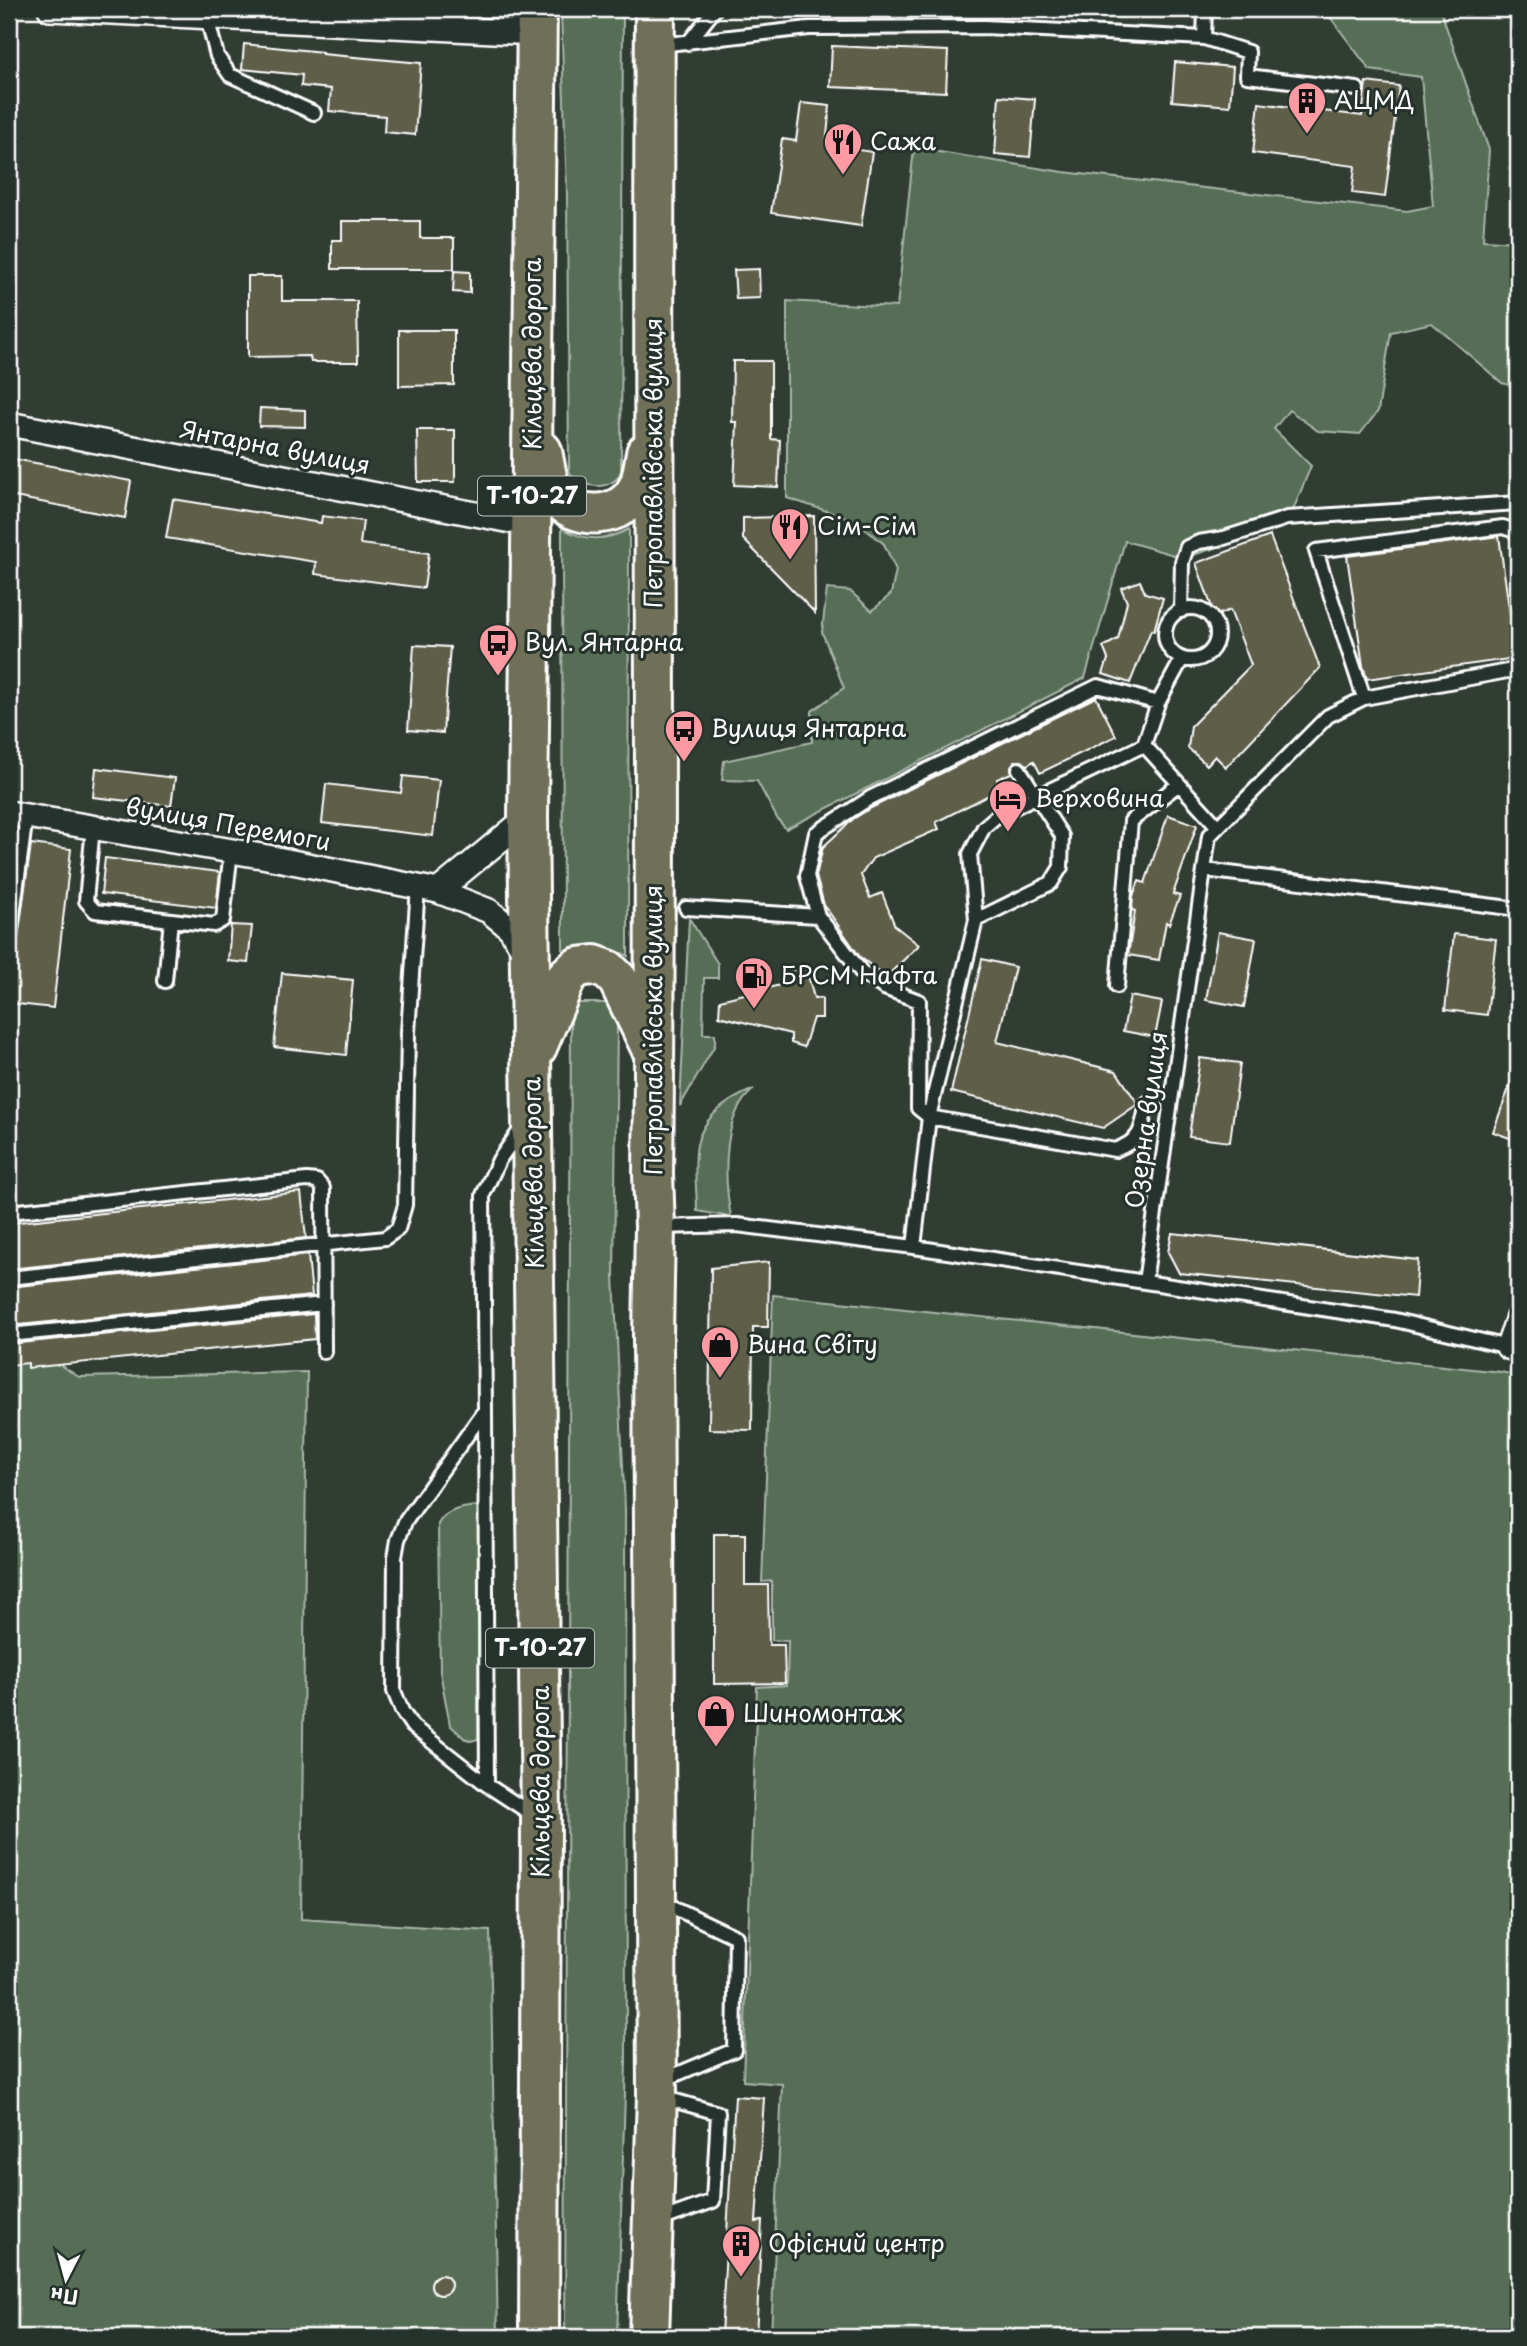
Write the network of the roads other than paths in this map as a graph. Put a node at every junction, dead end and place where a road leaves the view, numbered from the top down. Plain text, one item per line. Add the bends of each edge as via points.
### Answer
1 (65, 9) edge
2 (715, 9) edge
3 (1205, 9) edge
4 (207, 17) junction
5 (536, 21) edge
6 (666, 32) edge
7 (1204, 38) junction
8 (1357, 89) dead end
9 (314, 113) dead end
10 (653, 414) junction
11 (533, 418) junction
12 (9, 424) edge
13 (1518, 503) edge
14 (532, 525) junction
15 (1518, 532) edge
16 (1181, 611) junction
17 (1182, 659) junction
18 (1518, 669) edge
19 (1364, 698) junction
20 (1158, 703) junction
21 (1144, 745) junction
22 (1018, 769) dead end
23 (1179, 784) junction
24 (1036, 795) junction
25 (18, 814) edge
26 (528, 817) junction
27 (93, 827) junction
28 (1218, 827) junction
29 (231, 851) junction
30 (1205, 870) junction
31 (428, 889) junction
32 (685, 908) dead end
33 (1518, 909) edge
34 (818, 915) junction
35 (171, 920) junction
36 (976, 920) junction
37 (9, 944) edge
38 (530, 959) junction
39 (165, 981) dead end
40 (1117, 986) dead end
41 (654, 1054) junction
42 (532, 1059) junction
43 (1147, 1102) dead end
44 (534, 1111) junction
45 (929, 1117) junction
46 (9, 1212) edge
47 (655, 1227) junction
48 (324, 1244) junction
49 (914, 1247) junction
50 (9, 1278) edge
51 (1145, 1282) junction
52 (324, 1304) junction
53 (1518, 1317) edge
54 (9, 1335) edge
55 (1513, 1348) edge
56 (324, 1352) dead end
57 (485, 1410) junction
58 (487, 1785) junction
59 (541, 1820) junction
60 (657, 1899) junction
61 (657, 2089) junction
62 (654, 2222) junction
63 (539, 2337) edge
64 (649, 2337) edge

1 - 4 street
2 - 6 lane
3 - 7 lane
4 - 5 street
4 - 9 lane via 217,55 230,75
5 - 11 highway, Кільцева дорога / Т-10-27
6 - 7 lane via 998,27
6 - 10 highway, Петропавлівська вулиця
7 - 8 lane via 1248,52 1247,76
10 - 11 highway via 639,486 627,502 606,514 566,507 552,490
10 - 41 highway, Петропавлівська вулиця
11 - 14 highway, Кільцева дорога / Т-10-27
12 - 14 street, Янтарна вулиця
13 - 16 lane via 1287,518 1199,542 1187,547 1182,562
14 - 26 highway, Кільцева дорога / Т-10-27
15 - 19 lane via 1503,527 1316,551
16 - 17 lane via 1168,622 1166,639
16 - 17 lane via 1206,613 1217,635 1206,656
17 - 20 lane
18 - 19 lane, Озерна вулиця
19 - 28 lane, Озерна вулиця via 1328,716
20 - 21 lane
20 - 34 lane via 1098,686 1001,738 870,798 816,833 807,876
21 - 23 lane
21 - 24 lane
22 - 24 lane
23 - 28 lane
23 - 40 lane via 1131,821
24 - 36 lane via 984,827 970,853
24 - 36 lane via 1062,835 1061,867 1051,883
25 - 27 street, вулиця Перемоги
25 - 37 lane
26 - 31 street
26 - 38 highway, Кільцева дорога / Т-10-27
27 - 29 street, вулиця Перемоги
27 - 35 lane via 86,901 94,911
28 - 30 lane, Озерна вулиця via 1209,836
29 - 31 street, вулиця Перемоги
29 - 35 lane via 223,920 215,925
30 - 33 lane
30 - 51 lane, Озерна вулиця
31 - 38 street, вулиця Перемоги via 489,911 510,928
31 - 48 lane via 408,1032 405,1205 398,1228 385,1238
32 - 34 lane
34 - 45 lane via 862,973 884,988 919,1001 918,1108
35 - 39 lane
36 - 45 lane
38 - 42 highway, Кільцева дорога / Т-10-27
41 - 42 highway via 618,980 594,965 578,967 567,976
41 - 47 highway, Петропавлівська вулиця
42 - 44 highway, Кільцева дорога / Т-10-27
43 - 45 lane via 1140,1135 1115,1150
44 - 57 lane via 499,1160 483,1195
44 - 59 highway, Кільцева дорога / Т-10-27
45 - 49 lane
46 - 48 lane via 317,1181 323,1188
47 - 49 lane via 737,1225
47 - 60 highway, Петропавлівська вулиця
48 - 50 lane
48 - 52 lane
49 - 51 lane
51 - 55 lane via 1395,1320
52 - 54 lane
52 - 56 lane
53 - 55 street
57 - 58 lane
57 - 58 lane via 405,1522 398,1540 394,1691 412,1726
58 - 59 lane
59 - 63 highway, Кільцева дорога / Т-10-27
60 - 61 highway
60 - 61 lane via 736,1937 734,2050
61 - 62 highway
61 - 62 lane via 718,2113 713,2201
62 - 64 highway

